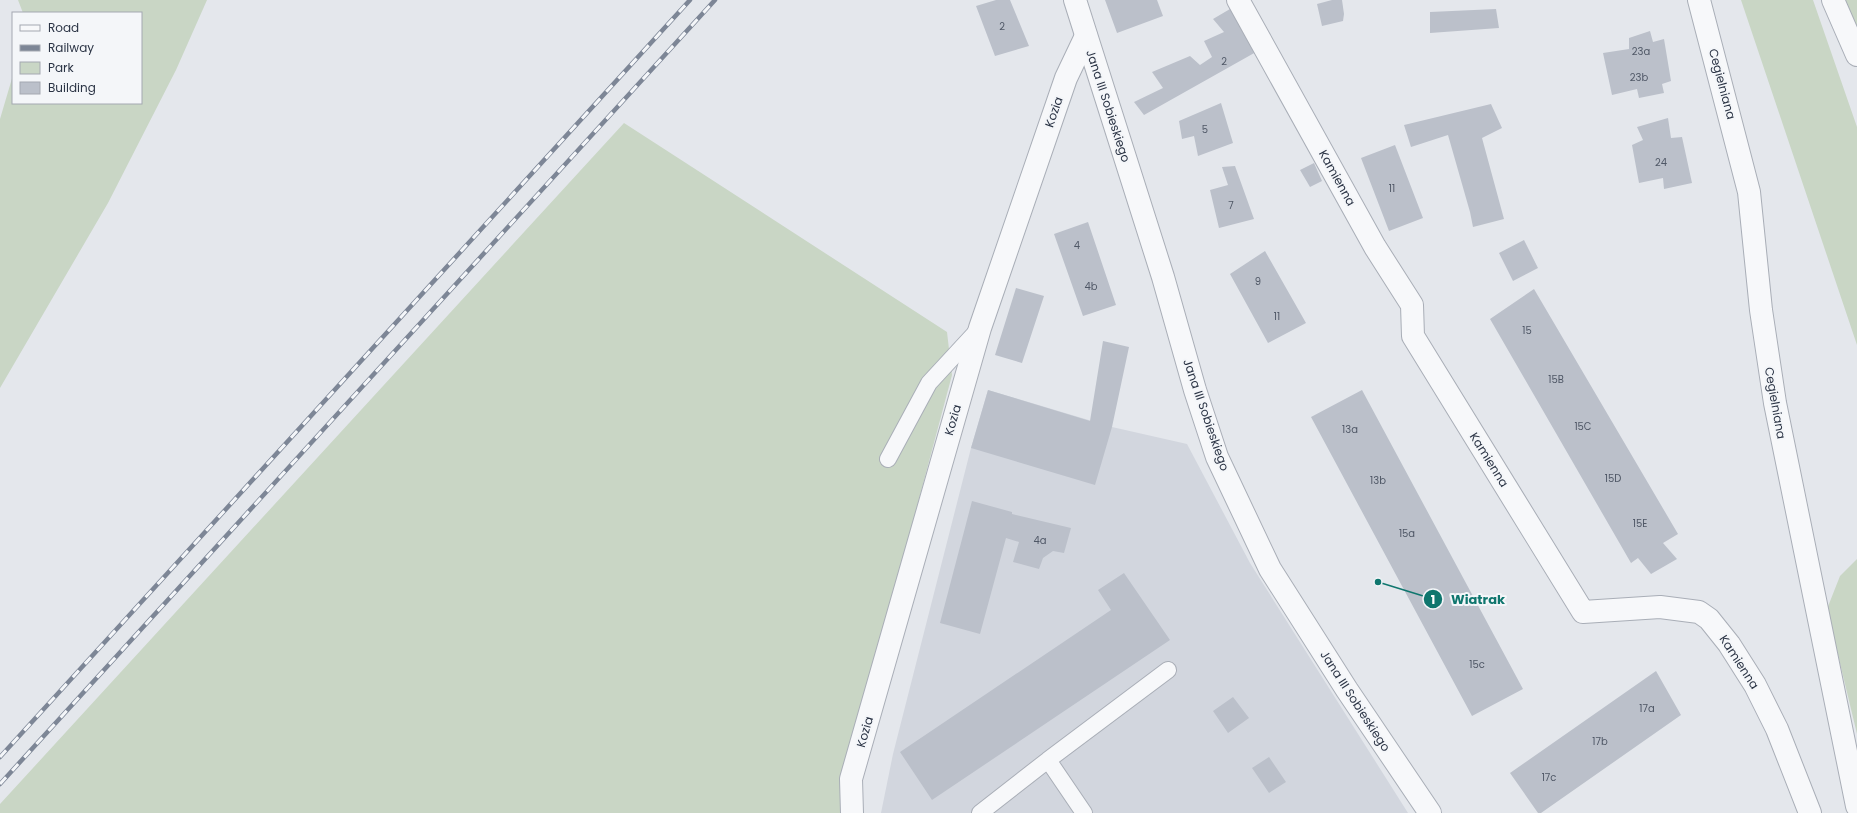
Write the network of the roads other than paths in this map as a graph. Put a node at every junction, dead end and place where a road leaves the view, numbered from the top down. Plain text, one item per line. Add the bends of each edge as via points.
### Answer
1 (1075, 0) edge
2 (1238, 0) edge
3 (1699, 0) edge
4 (1834, 0) edge
5 (1086, 36) junction
6 (1857, 55) edge
7 (980, 328) junction
8 (888, 459) dead end
9 (1168, 670) dead end
10 (1048, 760) junction
11 (1857, 806) edge
12 (852, 813) edge
13 (980, 813) edge
14 (1084, 813) edge
15 (1430, 813) edge
16 (1810, 813) edge

1 - 5 street, Jana III Sobieskiego
2 - 16 street, Kamienna via 1375,247 1412,305 1413,336 1583,612 1660,607 1699,612 1709,619 1729,644 1777,729
3 - 11 street, Cegielniana via 1749,192 1761,310 1774,396
4 - 6 street
5 - 7 street, Kozia via 1066,78
5 - 15 street, Jana III Sobieskiego via 1217,457 1270,569 1346,690
7 - 8 lane via 929,383
7 - 12 street, Kozia via 851,779
9 - 10 lane
10 - 13 lane
10 - 14 lane

